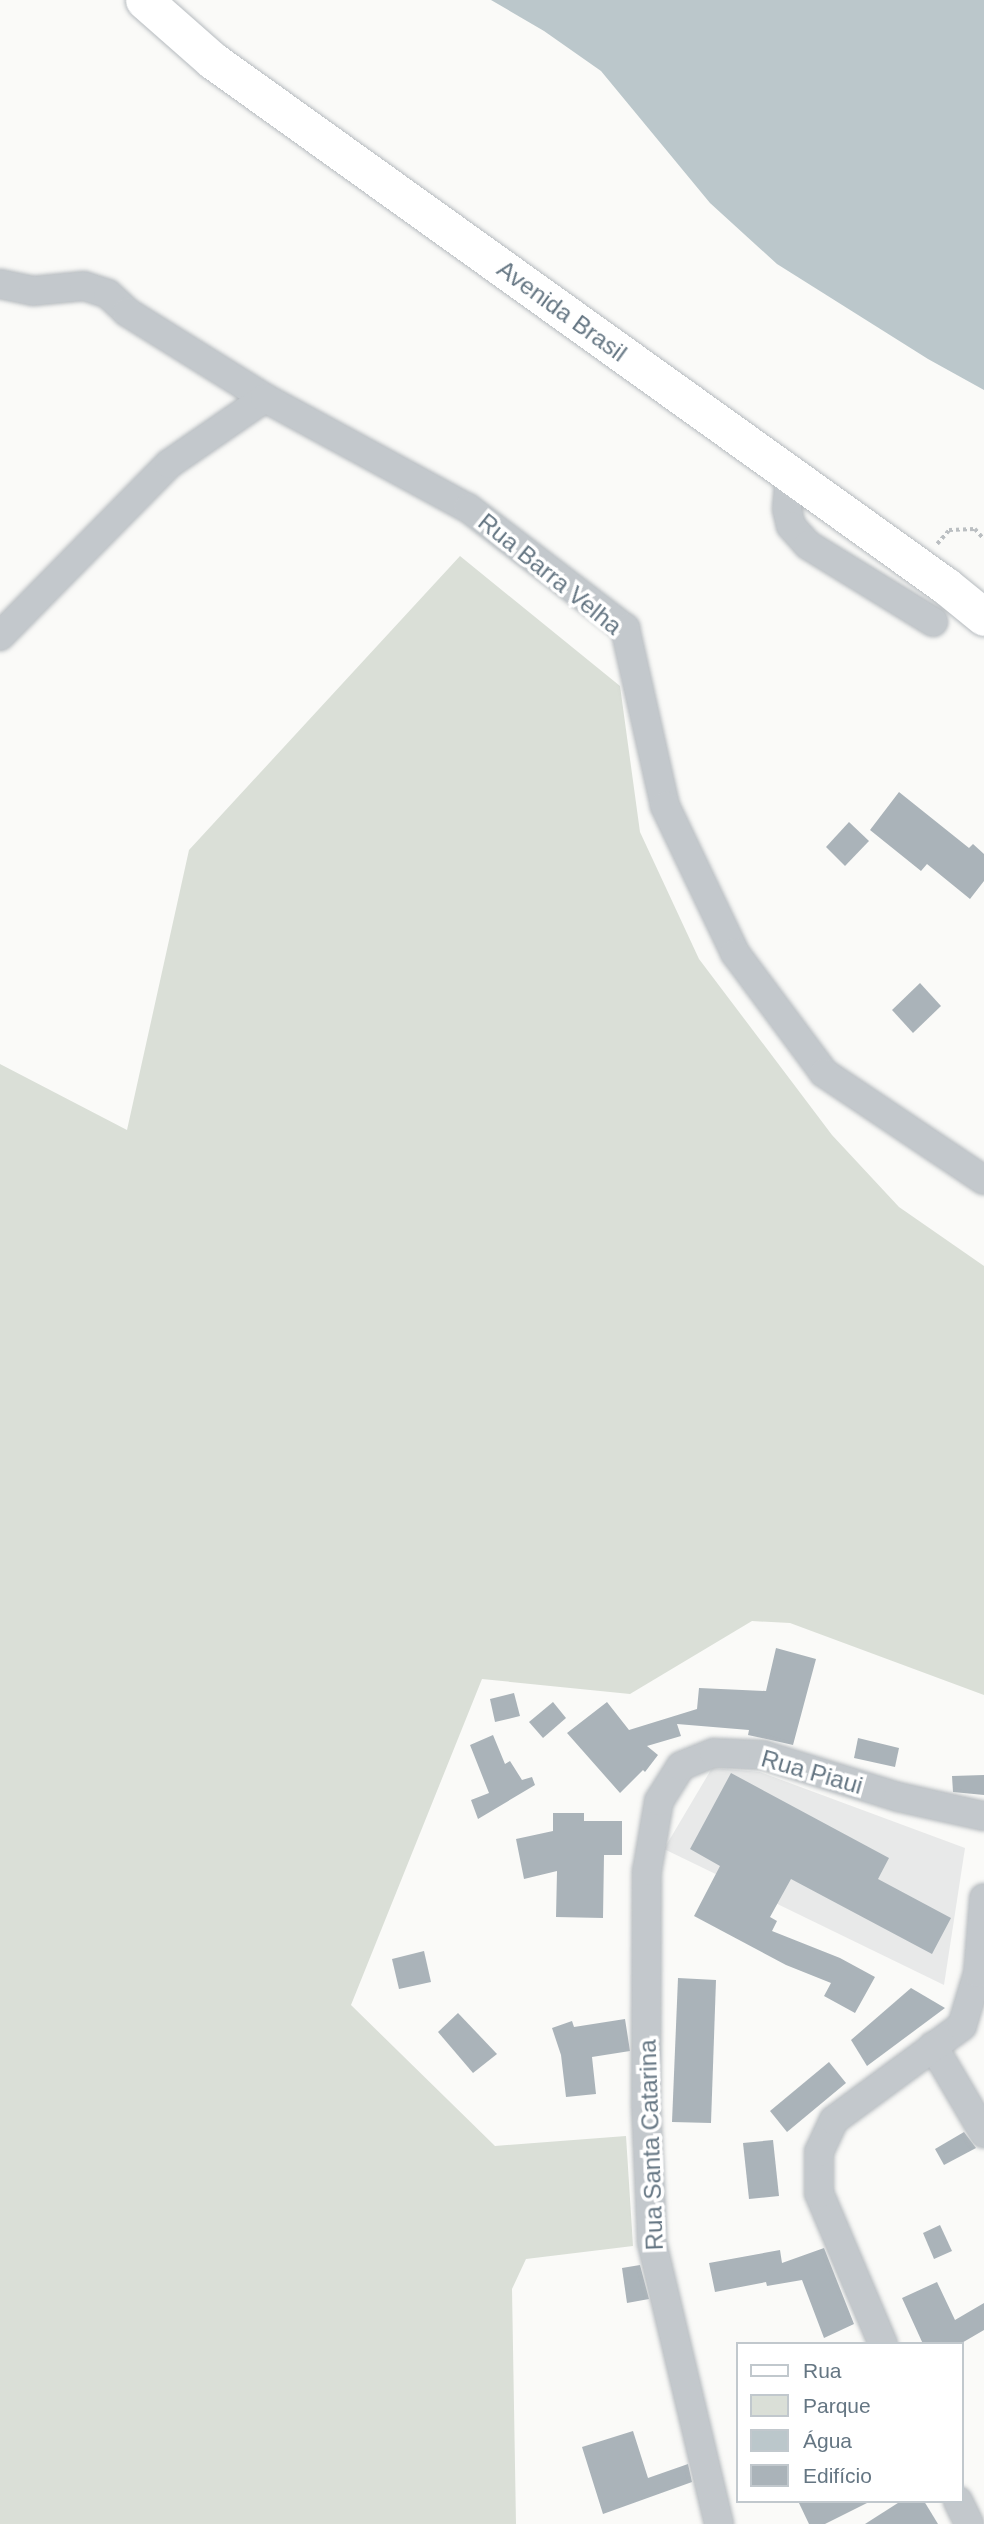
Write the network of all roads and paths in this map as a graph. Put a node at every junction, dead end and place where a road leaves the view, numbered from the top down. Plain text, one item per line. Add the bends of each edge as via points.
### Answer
1 (144, 0) edge
2 (0, 284) edge
3 (265, 398) junction
4 (790, 474) junction
5 (984, 539) edge
6 (932, 551) dead end
7 (984, 617) edge
8 (933, 622) dead end
9 (0, 636) edge
10 (984, 1180) edge
11 (659, 1801) joint
12 (984, 1816) edge
13 (984, 1898) edge
14 (981, 1975) edge
15 (973, 2030) edge
16 (933, 2046) junction
17 (984, 2133) edge
18 (882, 2342) edge
19 (959, 2503) edge
20 (719, 2524) edge
21 (969, 2524) edge

1 - 4 main road, Avenida Brasil via 212,60
2 - 3 street, Rua Barra Velha via 33,291 84,286 108,294 127,312
3 - 9 street via 169,464
3 - 10 street, Rua Barra Velha via 468,508 625,628 665,806 735,953 824,1073
4 - 7 main road, Avenida Brasil
4 - 8 street via 787,509 791,526 808,545
5 - 6 path via 975,528 949,530
11 - 12 street, Rua Piaui via 681,1766 714,1753 763,1755 898,1797
11 - 20 street, Rua Santa Catarina via 647,1871 646,2103 652,2242
13 - 14 street
14 - 15 street
15 - 16 street
16 - 17 street
16 - 18 street via 834,2120 819,2152 820,2193
19 - 21 street

